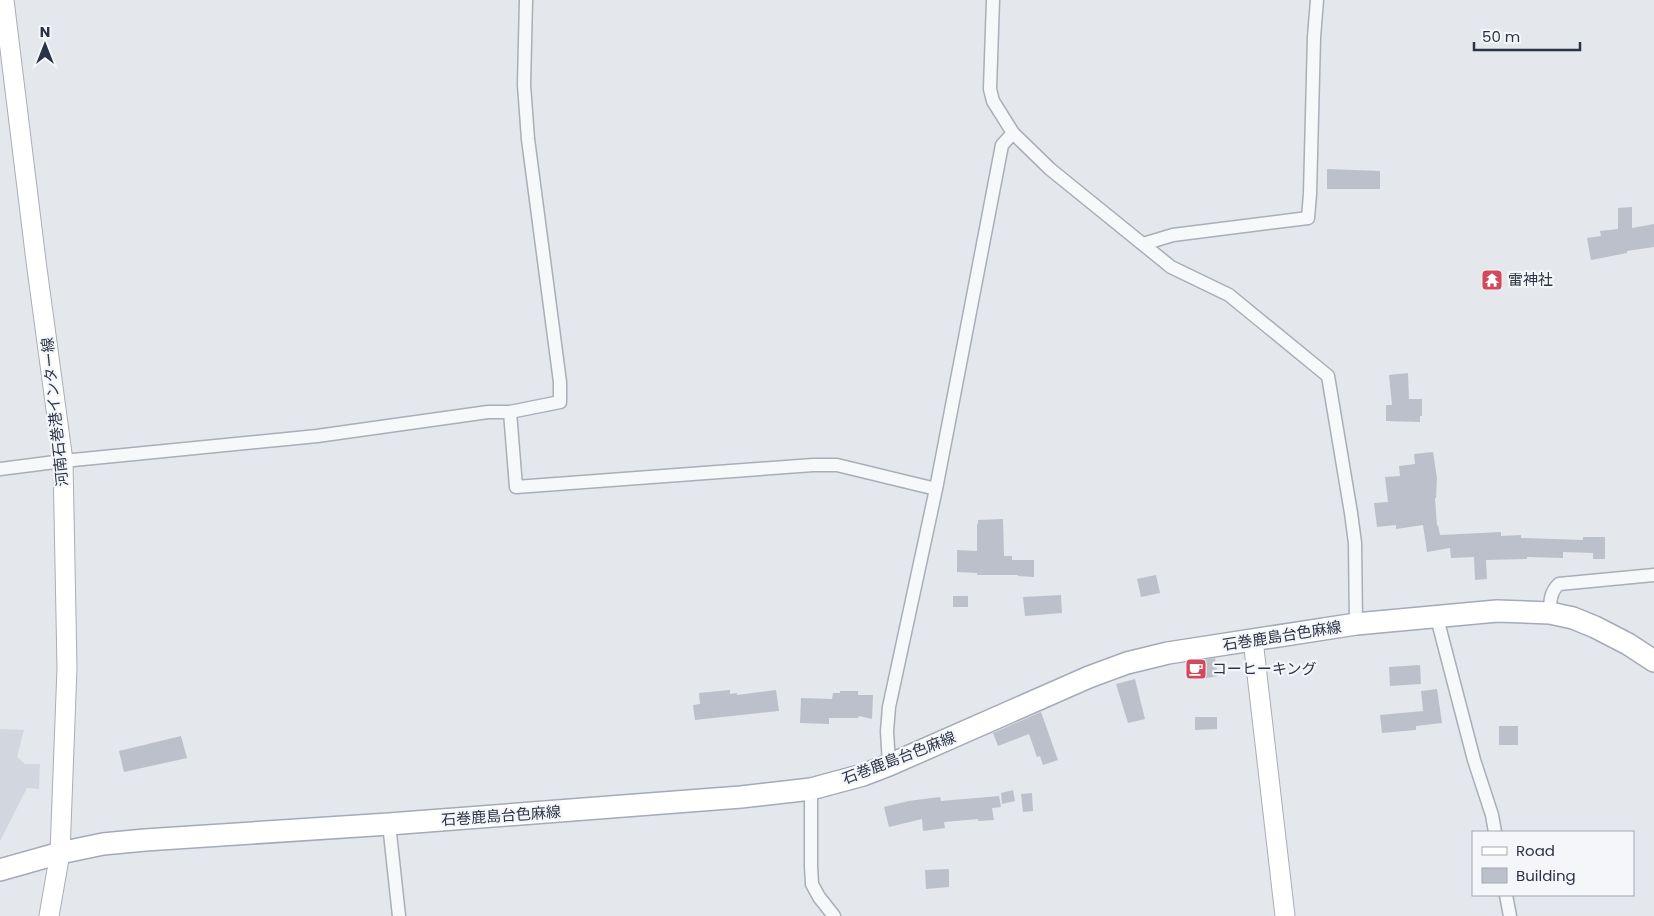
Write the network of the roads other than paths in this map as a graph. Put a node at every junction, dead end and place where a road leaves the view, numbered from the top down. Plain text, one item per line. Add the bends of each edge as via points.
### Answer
1 (4, 0) edge
2 (526, 0) edge
3 (993, 0) edge
4 (1317, 0) edge
5 (1013, 133) junction
6 (1143, 244) junction
7 (510, 412) junction
8 (63, 461) junction
9 (0, 469) edge
10 (936, 489) junction
11 (1654, 575) edge
12 (1550, 614) junction
13 (1436, 618) junction
14 (1356, 624) junction
15 (1254, 640) junction
16 (1654, 661) edge
17 (889, 765) junction
18 (811, 789) junction
19 (389, 824) junction
20 (1495, 831) edge
21 (60, 853) junction
22 (0, 870) edge
23 (1506, 896) edge
24 (49, 916) edge
25 (399, 916) edge
26 (834, 916) edge
27 (1285, 916) edge
28 (1510, 916) edge

1 - 8 main road, 河南石巻港インター線
2 - 7 street via 524,85 528,139 560,402
3 - 5 street via 990,89 993,101
4 - 6 street via 1308,218 1173,235
5 - 6 street via 1050,169
5 - 10 street via 1002,145
6 - 14 street via 1171,267 1229,296 1328,376 1352,513
7 - 8 street via 488,412 317,436
7 - 10 street via 516,487 837,465
8 - 9 street
8 - 21 main road, 河南石巻港インター線 via 67,668
10 - 17 street via 889,707
11 - 12 street via 1559,584 1554,589
12 - 13 main road, 石巻鹿島台色麻線 via 1497,611
12 - 16 main road, 石巻鹿島台色麻線 via 1595,627
13 - 14 main road, 石巻鹿島台色麻線
13 - 20 street
14 - 15 main road, 石巻鹿島台色麻線
15 - 17 main road, 石巻鹿島台色麻線 via 1168,653 1127,663
15 - 27 main road
17 - 18 main road, 石巻鹿島台色麻線
18 - 19 main road, 石巻鹿島台色麻線 via 741,798
18 - 26 street via 812,884
19 - 21 main road, 石巻鹿島台色麻線 via 144,840
19 - 25 street
21 - 22 main road, 石巻鹿島台色麻線
21 - 24 main road, 河南石巻港インター線
23 - 28 street

